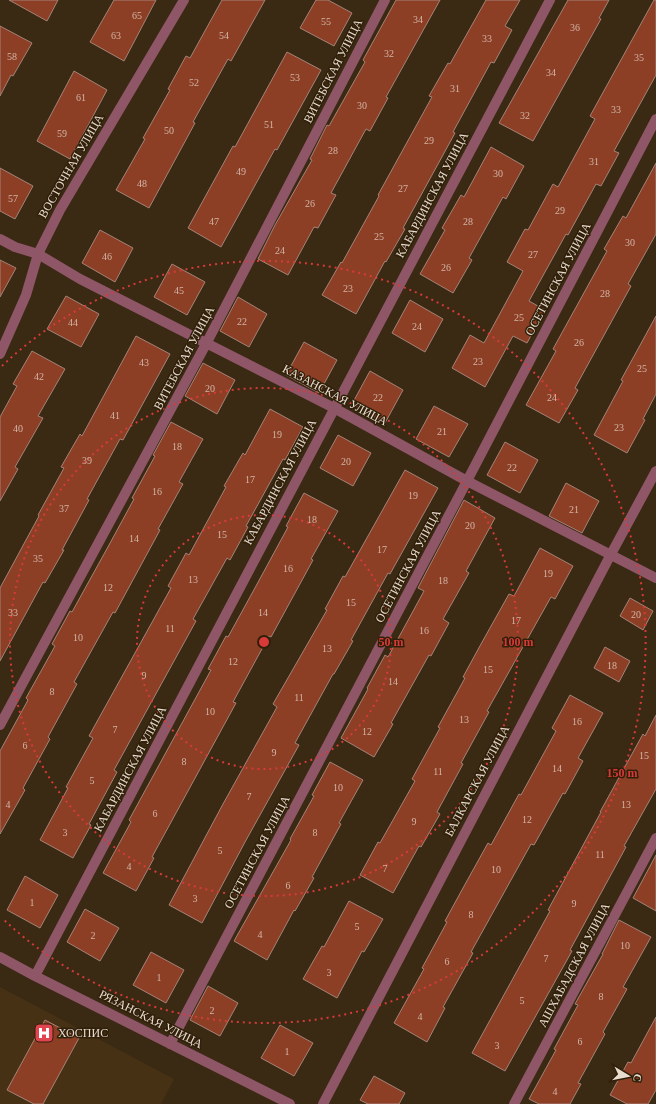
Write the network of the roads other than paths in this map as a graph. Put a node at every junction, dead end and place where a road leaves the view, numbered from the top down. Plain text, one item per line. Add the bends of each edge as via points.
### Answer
1 (184, 0) edge
2 (385, 0) edge
3 (550, 0) edge
4 (656, 119) edge
5 (0, 239) edge
6 (38, 254) junction
7 (206, 344) junction
8 (0, 354) edge
9 (334, 408) junction
10 (656, 472) edge
11 (468, 481) junction
12 (610, 556) junction
13 (656, 578) edge
14 (0, 725) edge
15 (656, 838) edge
16 (0, 957) edge
17 (35, 976) junction
18 (170, 1044) junction
19 (290, 1104) edge
20 (323, 1104) edge
21 (514, 1104) edge

1 - 6 street, ВОСТОЧНАЯ УЛИЦА via 60,210
2 - 7 street, ВИТЕБСКАЯ УЛИЦА
3 - 9 street, КАБАРДИНСКАЯ УЛИЦА
4 - 11 street, ОСЕТИНСКАЯ УЛИЦА
5 - 6 street, КАЗАНСКАЯ УЛИЦА
6 - 7 street, КАЗАНСКАЯ УЛИЦА via 80,279
6 - 8 street, ВОСТОЧНАЯ УЛИЦА via 26,295
7 - 9 street, КАЗАНСКАЯ УЛИЦА
7 - 14 street, ВИТЕБСКАЯ УЛИЦА
9 - 11 street, КАЗАНСКАЯ УЛИЦА
9 - 17 street, КАБАРДИНСКАЯ УЛИЦА
10 - 12 street, БАЛКАРСКАЯ УЛИЦА
11 - 12 street, КАЗАНСКАЯ УЛИЦА
11 - 18 street, ОСЕТИНСКАЯ УЛИЦА
12 - 13 street, КАЗАНСКАЯ УЛИЦА
12 - 20 street, БАЛКАРСКАЯ УЛИЦА
15 - 21 street, АШХАБАДСКАЯ УЛИЦА
16 - 17 street, РЯЗАНСКАЯ УЛИЦА
17 - 18 street, РЯЗАНСКАЯ УЛИЦА
18 - 19 street, РЯЗАНСКАЯ УЛИЦА

